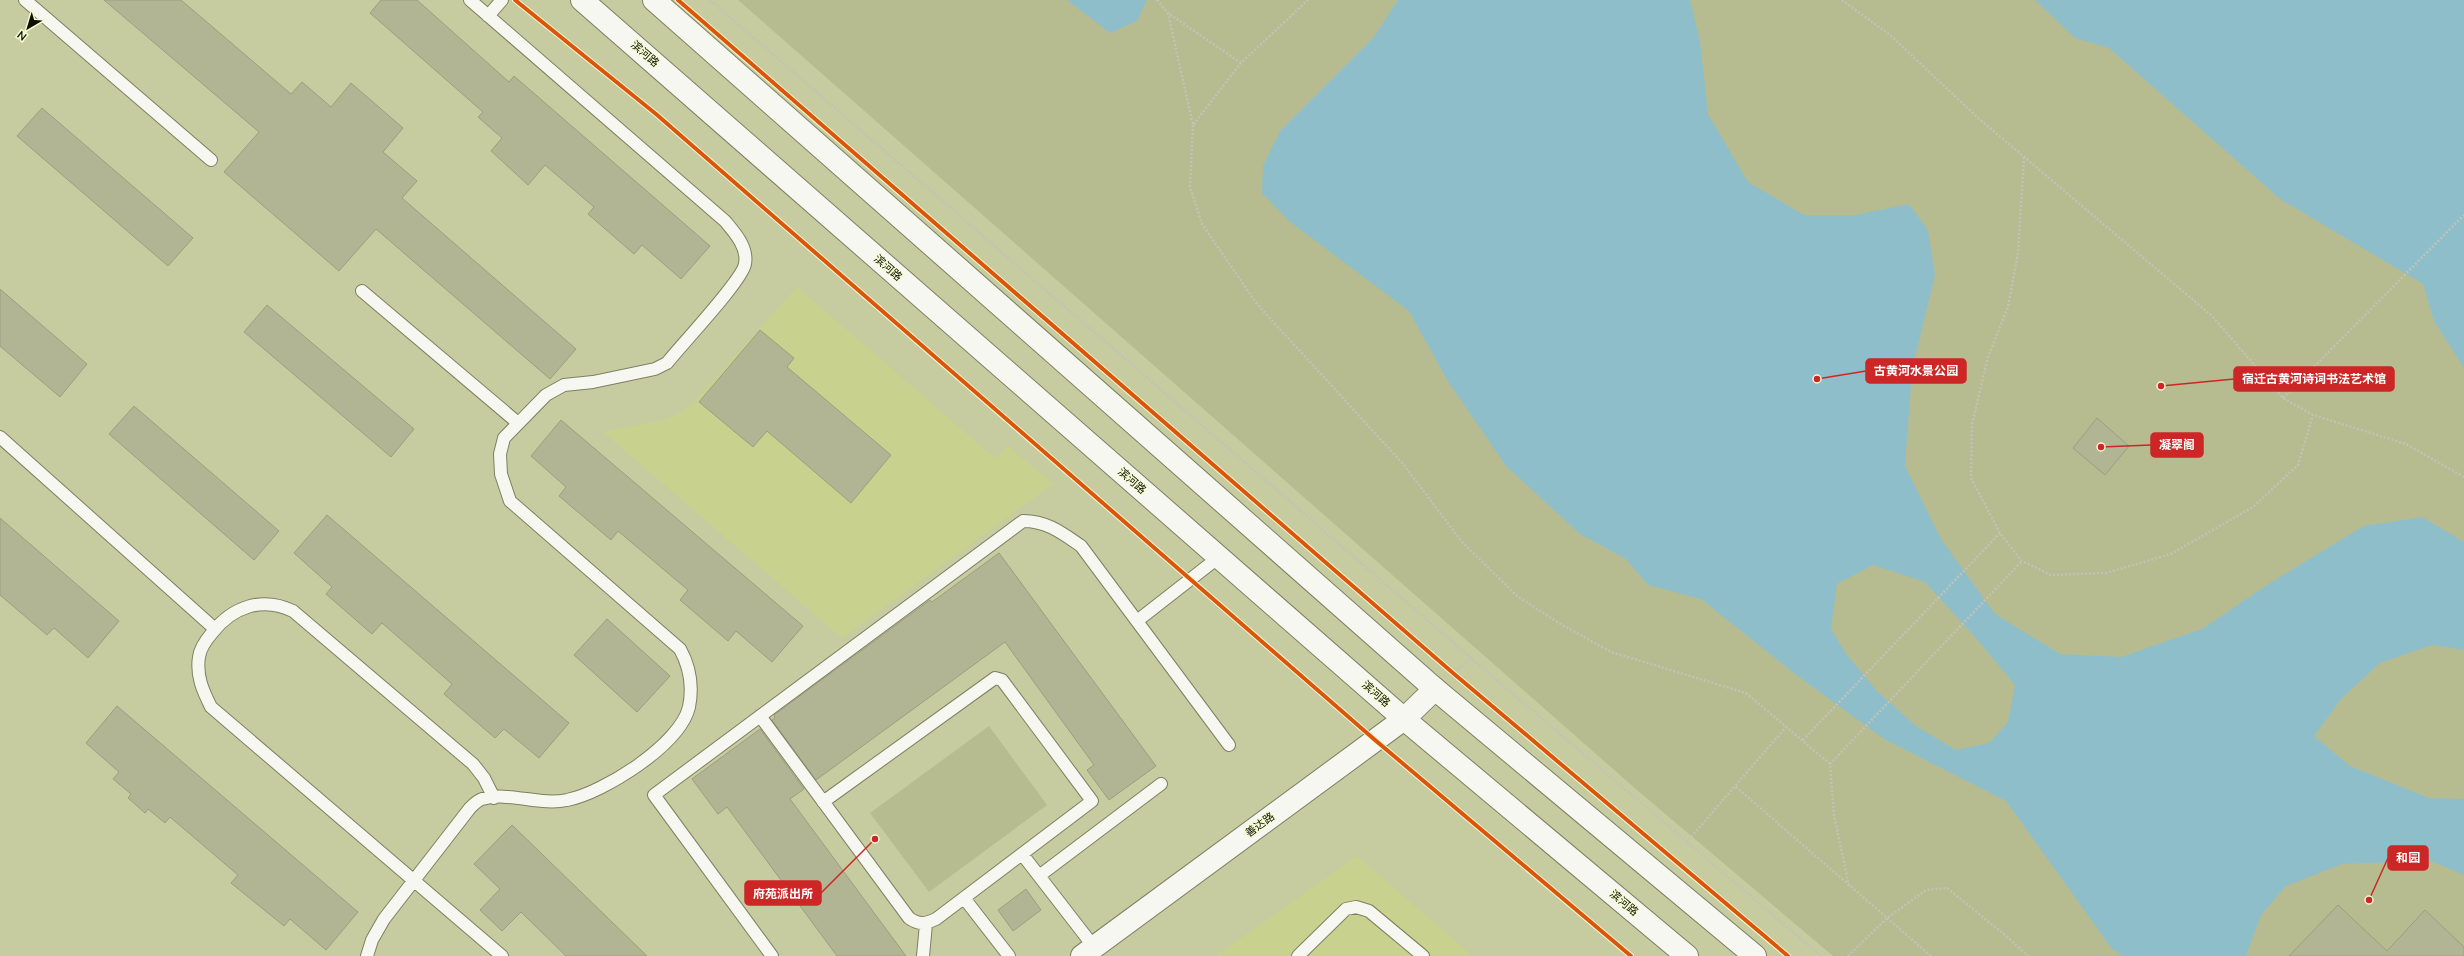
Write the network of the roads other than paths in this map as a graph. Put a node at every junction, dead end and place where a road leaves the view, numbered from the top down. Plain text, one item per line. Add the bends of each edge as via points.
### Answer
1 (25, 0) edge
2 (470, 0) edge
3 (502, 0) edge
4 (582, 0) edge
5 (654, 0) edge
6 (488, 16) junction
7 (211, 160) dead end
8 (362, 291) dead end
9 (518, 424) junction
10 (0, 437) edge
11 (1219, 557) junction
12 (1137, 620) junction
13 (215, 629) junction
14 (1435, 689) junction
15 (760, 716) junction
16 (1404, 719) junction
17 (1229, 745) dead end
18 (1161, 784) dead end
19 (494, 798) junction
20 (823, 802) junction
21 (1022, 854) junction
22 (1039, 876) junction
23 (415, 879) junction
24 (964, 898) junction
25 (926, 924) junction
26 (1088, 952) edge
27 (367, 956) edge
28 (502, 956) edge
29 (772, 956) edge
30 (923, 956) edge
31 (1009, 956) edge
32 (1298, 956) edge
33 (1423, 956) edge
34 (1687, 956) edge
35 (1755, 956) edge

1 - 7 lane
2 - 6 lane
3 - 6 lane
4 - 11 main road, 滨河路
5 - 14 main road
6 - 9 lane via 725,221 739,237 745,252 745,265 736,282 667,363 655,369 593,382 564,385 546,395
8 - 9 lane
9 - 19 lane via 504,438 500,454 500,474 510,501 680,649 688,664 691,687 689,708 679,728 627,773 599,790 566,801
10 - 13 lane
11 - 12 lane
11 - 16 main road, 滨河路
12 - 15 lane via 1081,546 1051,526 1036,521 1023,521
12 - 17 lane
13 - 19 lane via 232,612 247,607 281,605 293,611 473,764 484,778
13 - 23 lane via 204,644 199,656 198,669 200,683 211,707
14 - 16 main road, 善达路
14 - 35 main road
15 - 20 lane
15 - 29 lane via 654,795
16 - 26 main road, 善达路
16 - 34 main road, 滨河路
18 - 22 lane
19 - 23 lane via 481,799 470,808
20 - 21 lane via 995,678 1002,680 1092,801
20 - 25 lane via 908,918 918,924
21 - 22 lane
21 - 24 lane
22 - 26 lane
23 - 27 lane via 384,919 372,940
23 - 28 lane
24 - 25 lane
24 - 31 lane
25 - 30 lane
32 - 33 lane via 1335,918 1346,909 1356,907 1369,911

